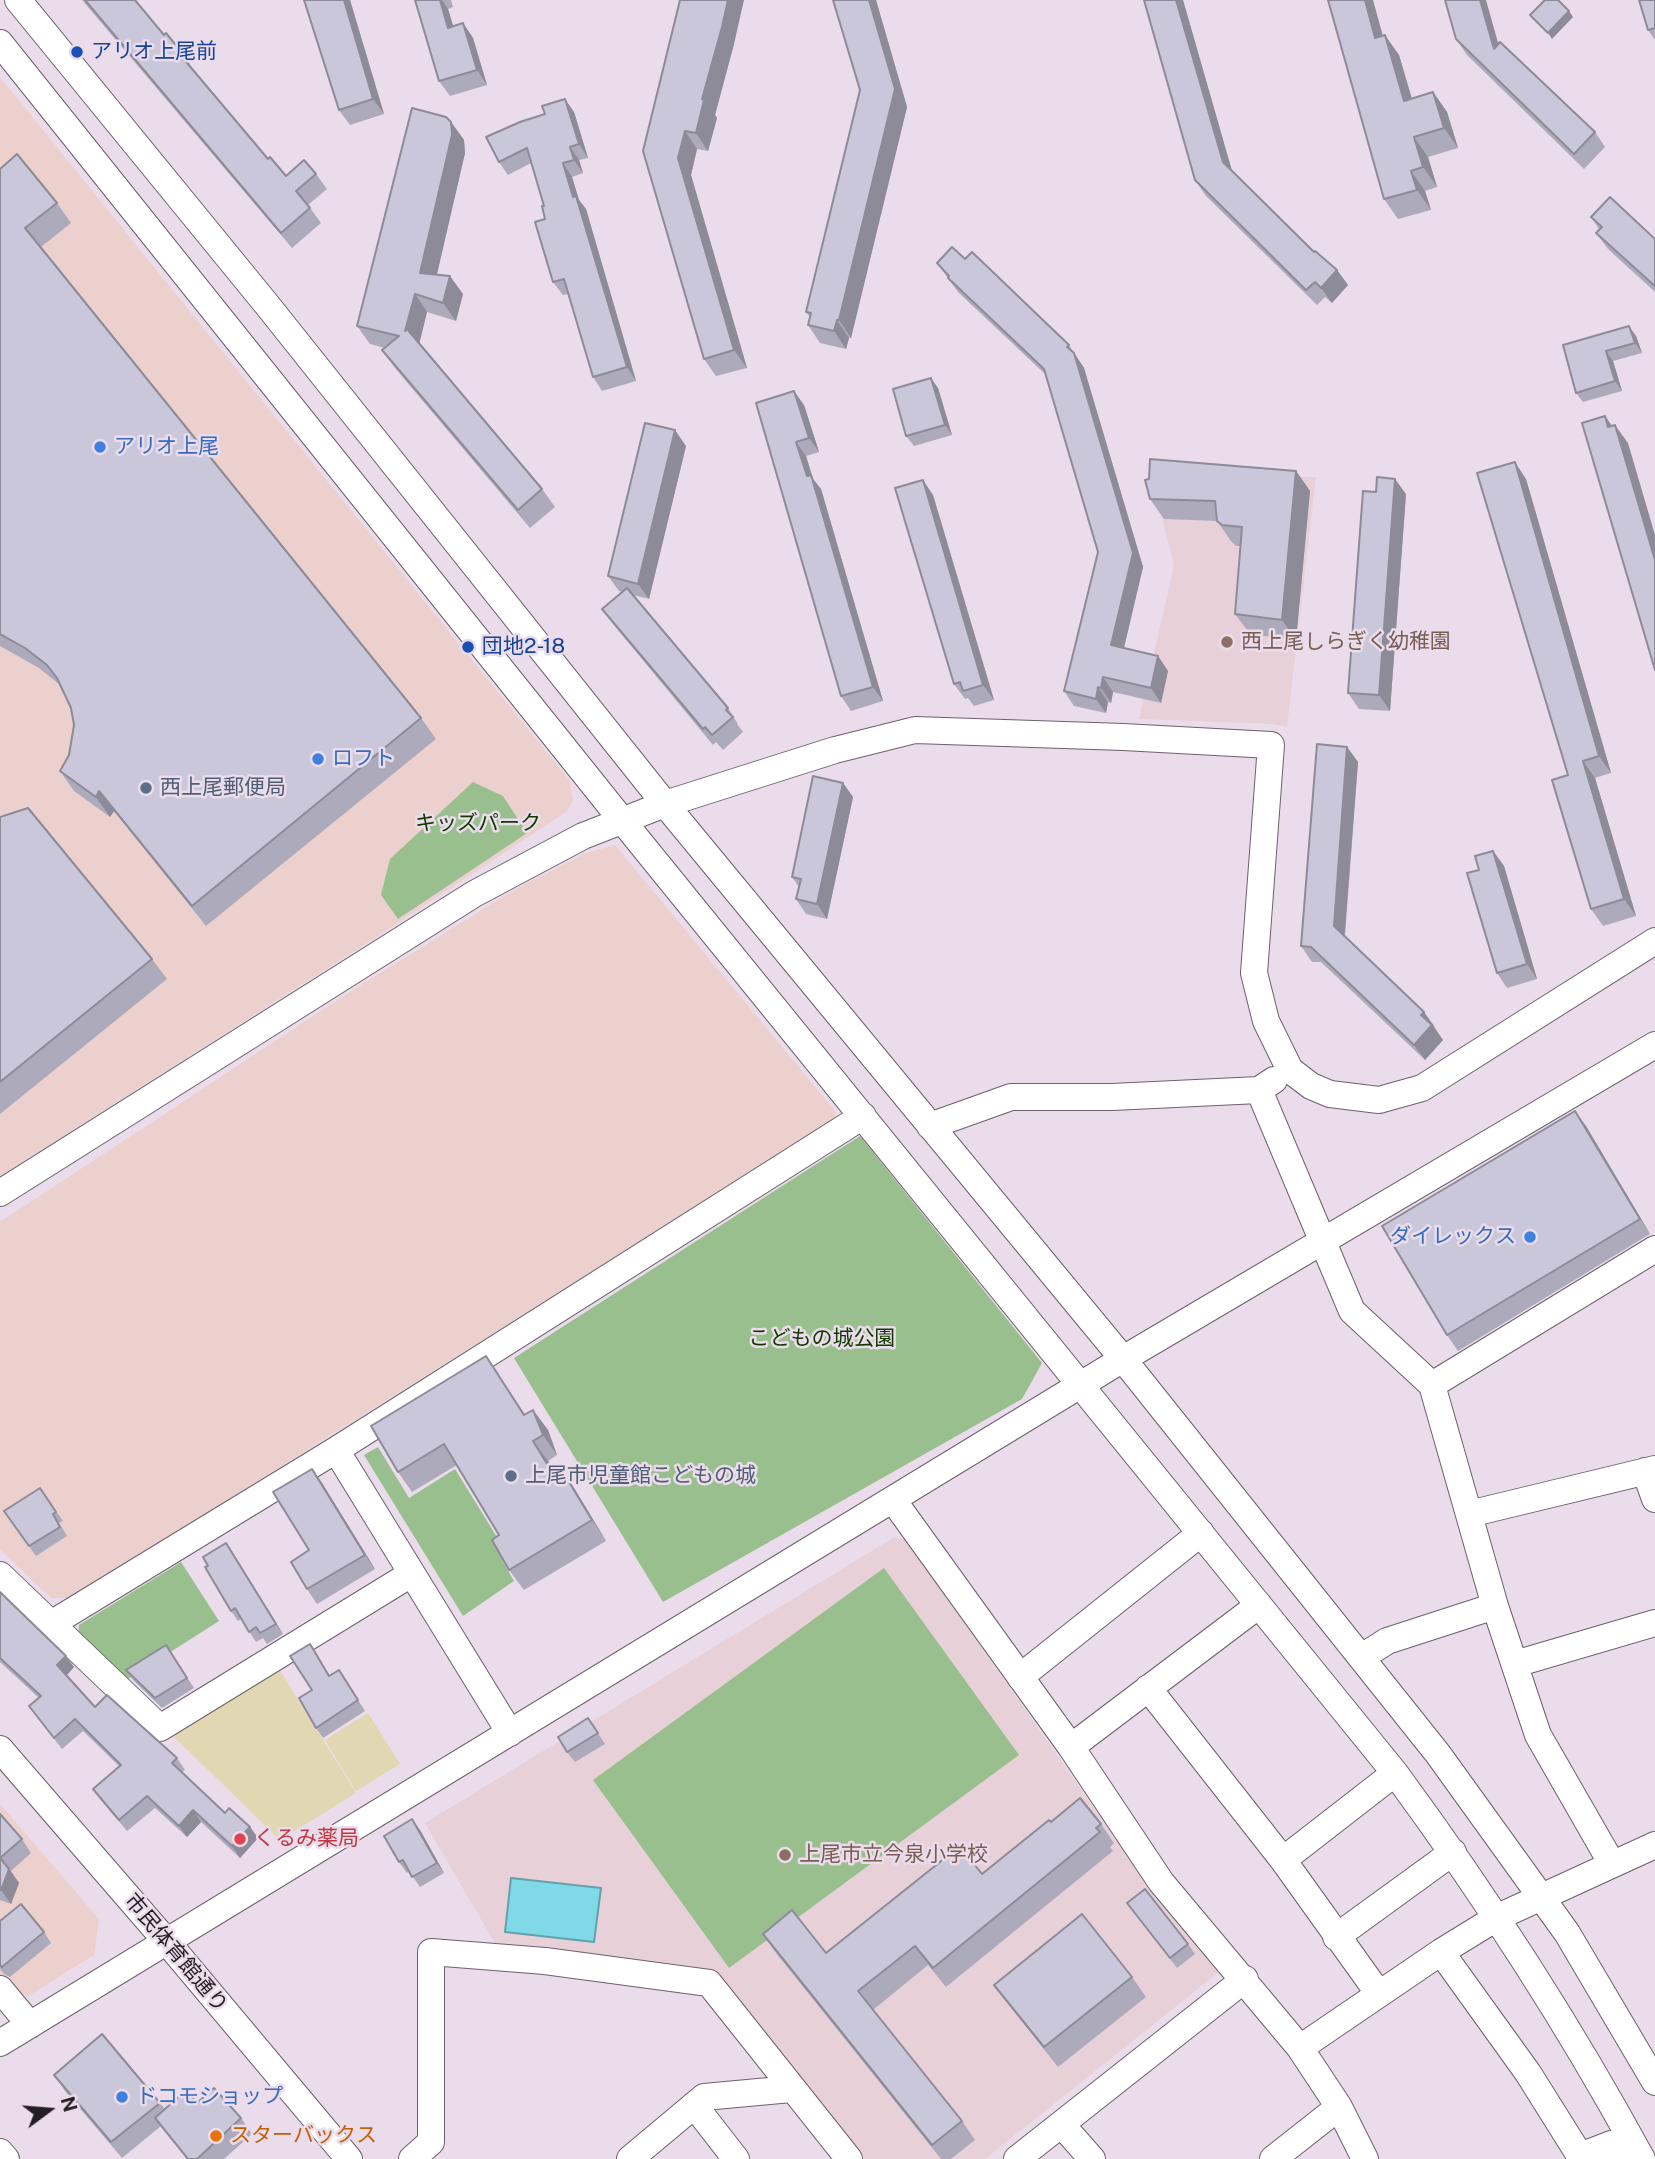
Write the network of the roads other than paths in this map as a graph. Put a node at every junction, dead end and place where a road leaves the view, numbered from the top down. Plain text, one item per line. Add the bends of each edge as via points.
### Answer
1 (18, 0) edge
2 (0, 43) edge
3 (664, 804) junction
4 (621, 819) junction
5 (1655, 941) edge
6 (1655, 1045) edge
7 (1290, 1070) junction
8 (1259, 1090) junction
9 (863, 1116) junction
10 (930, 1126) junction
11 (0, 1193) edge
12 (1322, 1241) junction
13 (1655, 1249) edge
14 (1123, 1359) junction
15 (1082, 1384) junction
16 (1432, 1385) junction
17 (336, 1450) junction
18 (1650, 1470) edge
19 (1655, 1499) edge
20 (893, 1500) junction
21 (1469, 1514) junction
22 (1201, 1533) junction
23 (411, 1574) junction
24 (0, 1575) edge
25 (1259, 1605) junction
26 (1495, 1606) junction
27 (1655, 1623) edge
28 (51, 1624) junction
29 (1362, 1657) junction
30 (1515, 1664) junction
31 (1020, 1677) junction
32 (1148, 1688) junction
33 (510, 1733) junction
34 (1071, 1747) junction
35 (0, 1749) edge
36 (1395, 1773) junction
37 (1655, 1845) edge
38 (1454, 1852) junction
39 (1283, 1860) junction
40 (1612, 1864) junction
41 (1541, 1896) junction
42 (1498, 1917) junction
43 (1336, 1937) junction
44 (167, 1941) junction
45 (1441, 1952) junction
46 (1245, 1979) junction
47 (0, 1989) edge
48 (1380, 1994) junction
49 (30, 2025) junction
50 (0, 2043) edge
51 (1300, 2048) junction
52 (1655, 2082) edge
53 (791, 2089) junction
54 (694, 2105) junction
55 (1339, 2107) junction
56 (1062, 2125) junction
57 (0, 2151) edge
58 (6, 2159) edge
59 (349, 2159) edge
60 (412, 2159) edge
61 (631, 2159) edge
62 (736, 2159) edge
63 (849, 2159) edge
64 (1017, 2159) edge
65 (1092, 2159) edge
66 (1273, 2159) edge
67 (1365, 2159) edge
68 (1618, 2159) edge
69 (1642, 2159) edge

1 - 3 street
2 - 4 street
3 - 4 street
3 - 7 street via 915,730 1271,745 1254,973 1266,1021
3 - 10 street
4 - 9 street
4 - 11 street via 474,894
5 - 7 street via 1422,1088 1379,1100 1330,1094
6 - 12 street
7 - 8 street
8 - 10 street via 1011,1097
8 - 12 street
9 - 15 street
9 - 17 street
10 - 14 street
12 - 14 street
12 - 16 street via 1352,1311
13 - 16 street
14 - 15 street
14 - 29 street
15 - 20 street
15 - 22 street
16 - 21 street
17 - 23 street
17 - 28 street
18 - 19 street
18 - 21 street
20 - 31 street
20 - 33 street
21 - 26 street
22 - 25 street
22 - 31 street
23 - 28 street via 160,1728
23 - 33 street
24 - 28 street
25 - 32 street
25 - 36 street
26 - 29 street via 1387,1641
26 - 30 street
27 - 30 street
29 - 41 street
30 - 40 street via 1538,1735
31 - 34 street
32 - 34 street
32 - 39 street
33 - 44 street
34 - 46 street via 1161,1882
35 - 44 street, 市民体育館通り
36 - 38 street
36 - 39 street
37 - 40 street
38 - 42 street
38 - 43 street
39 - 43 street
40 - 41 street
41 - 42 street
41 - 52 street
42 - 45 street
42 - 69 street
43 - 48 street
44 - 49 street
44 - 59 street, 市民体育館通り
45 - 48 street
45 - 68 street via 1528,2073 1580,2156 1611,2144
46 - 51 street
46 - 56 street
47 - 49 street
48 - 51 street
49 - 50 street
51 - 55 street
53 - 54 street via 704,2097
53 - 60 street via 709,1983 545,1961 430,1952 431,2142
53 - 63 street
54 - 61 street
54 - 62 street
55 - 66 street
55 - 67 street
56 - 64 street
56 - 65 street
57 - 58 street

